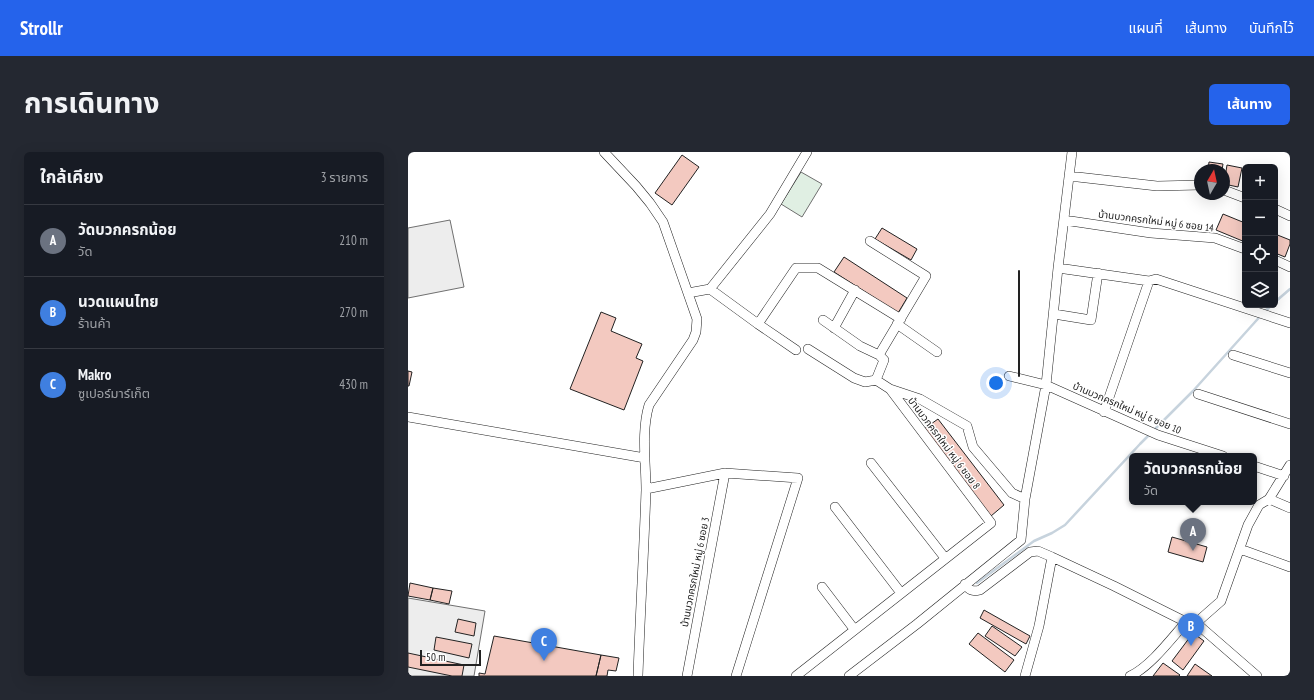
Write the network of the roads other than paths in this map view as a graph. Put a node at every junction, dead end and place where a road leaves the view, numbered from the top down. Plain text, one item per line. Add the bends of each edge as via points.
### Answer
1 (604, 152) edge
2 (807, 152) edge
3 (1072, 152) edge
4 (1069, 176) junction
5 (1194, 185) edge
6 (1230, 192) edge
7 (1242, 197) edge
8 (1278, 210) edge
9 (1290, 216) edge
10 (1064, 220) junction
11 (870, 242) dead end
12 (1242, 248) edge
13 (1278, 261) edge
14 (1290, 267) edge
15 (1058, 268) junction
16 (1098, 273) junction
17 (1150, 281) junction
18 (710, 289) junction
19 (855, 290) junction
20 (688, 293) junction
21 (1054, 314) junction
22 (823, 320) dead end
23 (899, 322) junction
24 (1290, 323) edge
25 (758, 324) junction
26 (834, 328) junction
27 (808, 349) dead end
28 (796, 350) dead end
29 (937, 352) dead end
30 (879, 355) junction
31 (1233, 355) dead end
32 (1290, 373) edge
33 (1009, 376) dead end
34 (876, 380) junction
35 (1046, 385) junction
36 (890, 389) junction
37 (1198, 394) dead end
38 (1104, 412) junction
39 (408, 417) edge
40 (1290, 424) edge
41 (1214, 453) edge
42 (646, 458) junction
43 (871, 463) dead end
44 (1290, 465) edge
45 (1257, 467) edge
46 (725, 473) junction
47 (1284, 476) junction
48 (646, 489) junction
49 (1025, 499) junction
50 (1270, 499) junction
51 (1259, 505) joint
52 (835, 507) dead end
53 (1290, 508) edge
54 (1240, 549) junction
55 (1052, 557) junction
56 (945, 558) junction
57 (1290, 567) edge
58 (965, 584) junction
59 (822, 588) dead end
60 (900, 593) junction
61 (1186, 622) junction
62 (1196, 622) junction
63 (854, 629) junction
64 (638, 676) edge
65 (687, 676) edge
66 (736, 676) edge
67 (796, 676) edge
68 (849, 676) edge
69 (1026, 676) edge
70 (1130, 676) edge
71 (1257, 676) edge

1 - 20 street via 636,186 663,222
2 - 18 street via 770,214
3 - 4 street
4 - 5 street via 1157,186
4 - 10 street
6 - 7 street
8 - 9 street
10 - 12 street, บ้านบวกครกใหม่ หมู่ 6 ซอย 14 via 1151,233 1215,238
10 - 15 street
11 - 23 street via 926,276
13 - 14 street
15 - 16 street
15 - 21 street
16 - 17 street
16 - 21 street via 1092,320
17 - 24 street via 1156,279
17 - 38 street
18 - 20 street
18 - 25 street
19 - 23 street
19 - 25 street via 818,268 796,268
19 - 26 street
20 - 42 street via 697,320 696,332 649,405 646,421
21 - 35 street
22 - 26 street
23 - 29 street
23 - 30 street
25 - 28 street
26 - 30 street via 860,346
27 - 34 street via 854,378 865,382
30 - 34 street via 884,360
31 - 32 street
33 - 35 street, บ้านบวกครกใหม่ หมู่ 6 ซอย 10
34 - 36 street, บ้านบวกครกใหม่ หมู่ 6 ซอย 8
35 - 38 street, บ้านบวกครกใหม่ หมู่ 6 ซอย 10
35 - 49 street
36 - 49 street via 920,399 966,426 973,447 1012,493
36 - 56 street, บ้านบวกครกใหม่ หมู่ 6 ซอย 8 via 991,523
37 - 40 street
38 - 41 street, บ้านบวกครกใหม่ หมู่ 6 ซอย 10 via 1161,436
39 - 42 street
42 - 48 street
43 - 56 street
44 - 47 street
45 - 47 street
46 - 48 street
46 - 65 street, บ้านบวกครกใหม่ หมู่ 6 ซอย 3
46 - 66 street via 798,478
47 - 50 street
48 - 64 street
49 - 58 street via 1021,540
50 - 51 street
50 - 53 street
51 - 54 street via 1248,525
52 - 60 street
54 - 57 street
54 - 62 street via 1221,601
55 - 58 street via 1038,551 1030,552 980,590 969,590
55 - 61 street
55 - 69 street via 1039,626
56 - 60 street
58 - 68 street
59 - 63 street
60 - 63 street
61 - 62 street
61 - 70 street via 1160,651 1137,673
62 - 71 street
63 - 67 street

